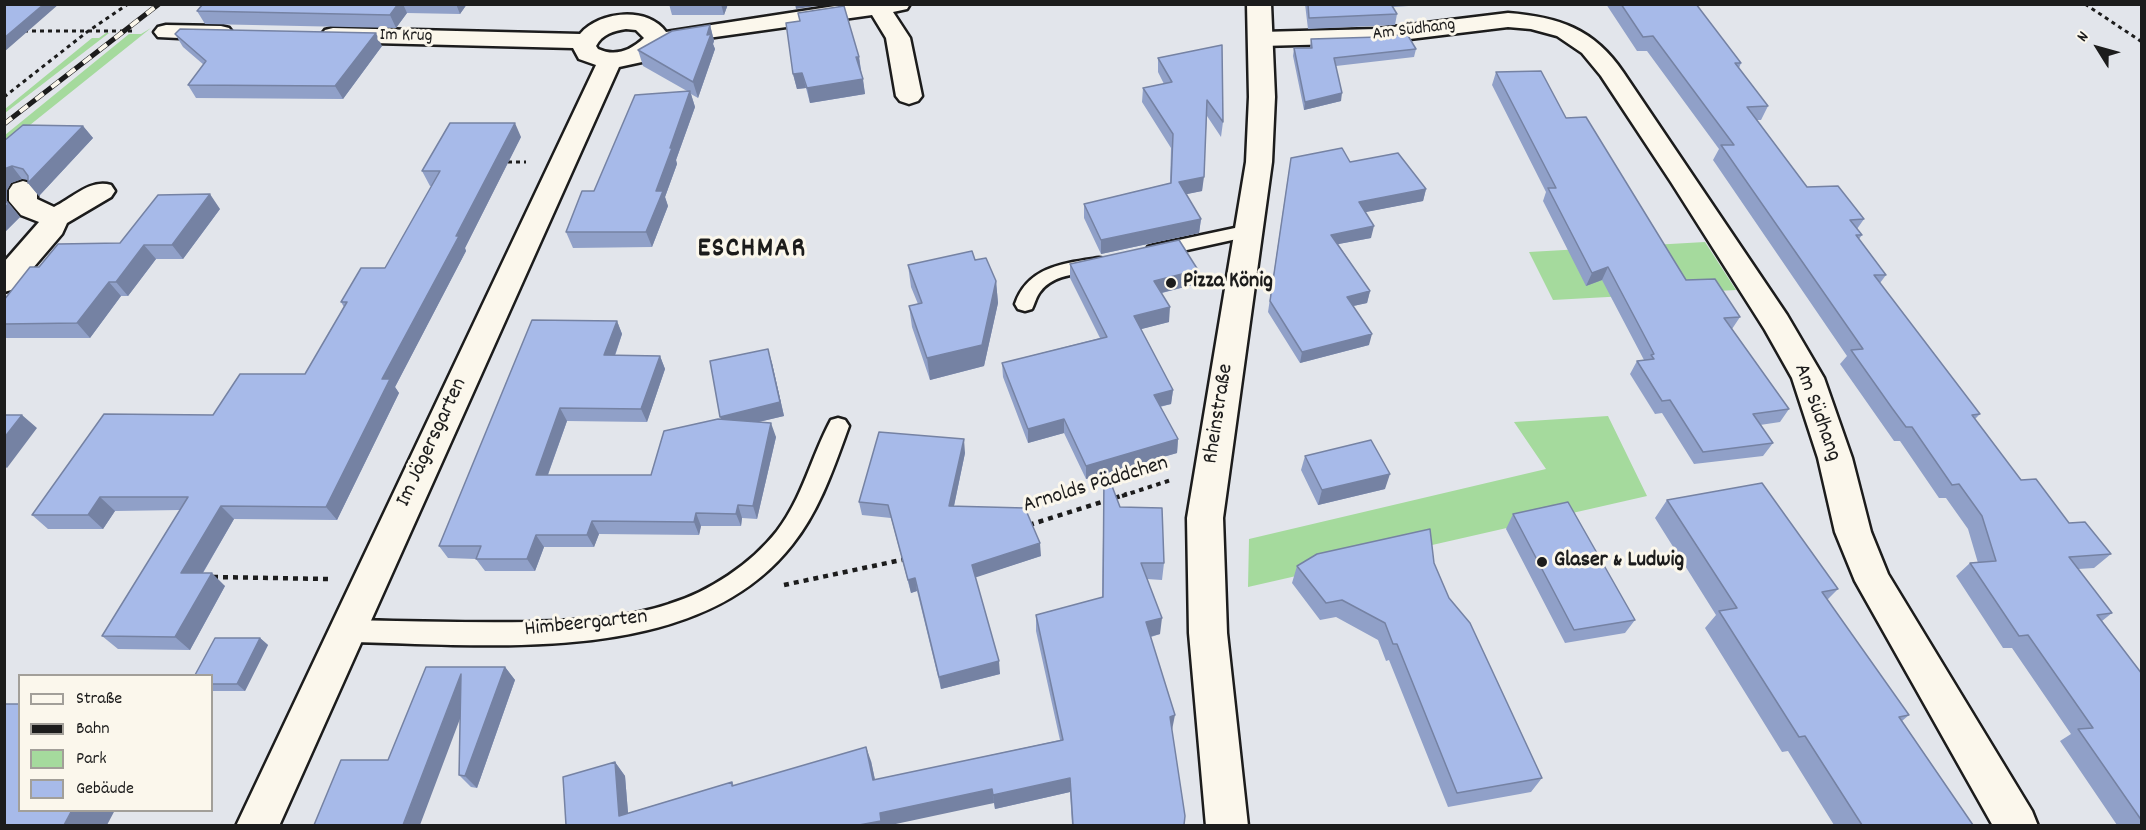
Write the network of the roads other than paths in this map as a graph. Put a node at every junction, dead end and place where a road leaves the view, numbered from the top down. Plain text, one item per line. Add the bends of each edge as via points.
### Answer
1 (1259, 4) edge
2 (889, 6) edge
3 (638, 13) edge
4 (1564, 18) edge
5 (166, 32) road end
6 (247, 33) edge
7 (306, 35) edge
8 (1261, 39) junction
9 (656, 40) junction
10 (598, 51) junction
11 (909, 96) dead end
12 (23, 190) dead end
13 (101, 191) dead end
14 (55, 219) junction
15 (1249, 231) junction
16 (4, 282) edge
17 (1025, 304) dead end
18 (838, 426) dead end
19 (347, 631) junction
20 (257, 825) edge
21 (1227, 825) edge
22 (2017, 825) edge

1 - 8 street, Rheinstraße
2 - 9 street
2 - 11 street
3 - 9 street via 656,33
3 - 10 street via 596,31
4 - 8 street, Am Südhang via 1508,20 1377,36
4 - 22 street, Am Südhang via 1611,72 1808,378 1835,458 1853,532 1873,581
5 - 6 street
7 - 10 street, Im Krug
8 - 15 street, Rheinstraße via 1259,162
9 - 10 street, Im Krug via 638,56
10 - 19 street, Im Jägersgarten
12 - 14 street via 23,201 31,209
13 - 14 street
14 - 16 street
15 - 17 lane via 1050,274 1026,293
15 - 21 street, Rheinstraße via 1211,468 1204,553 1213,696
18 - 19 lane, Himbeergarten via 796,521 774,549 746,574 710,597 669,615 582,630
19 - 20 street, Im Jägersgarten

